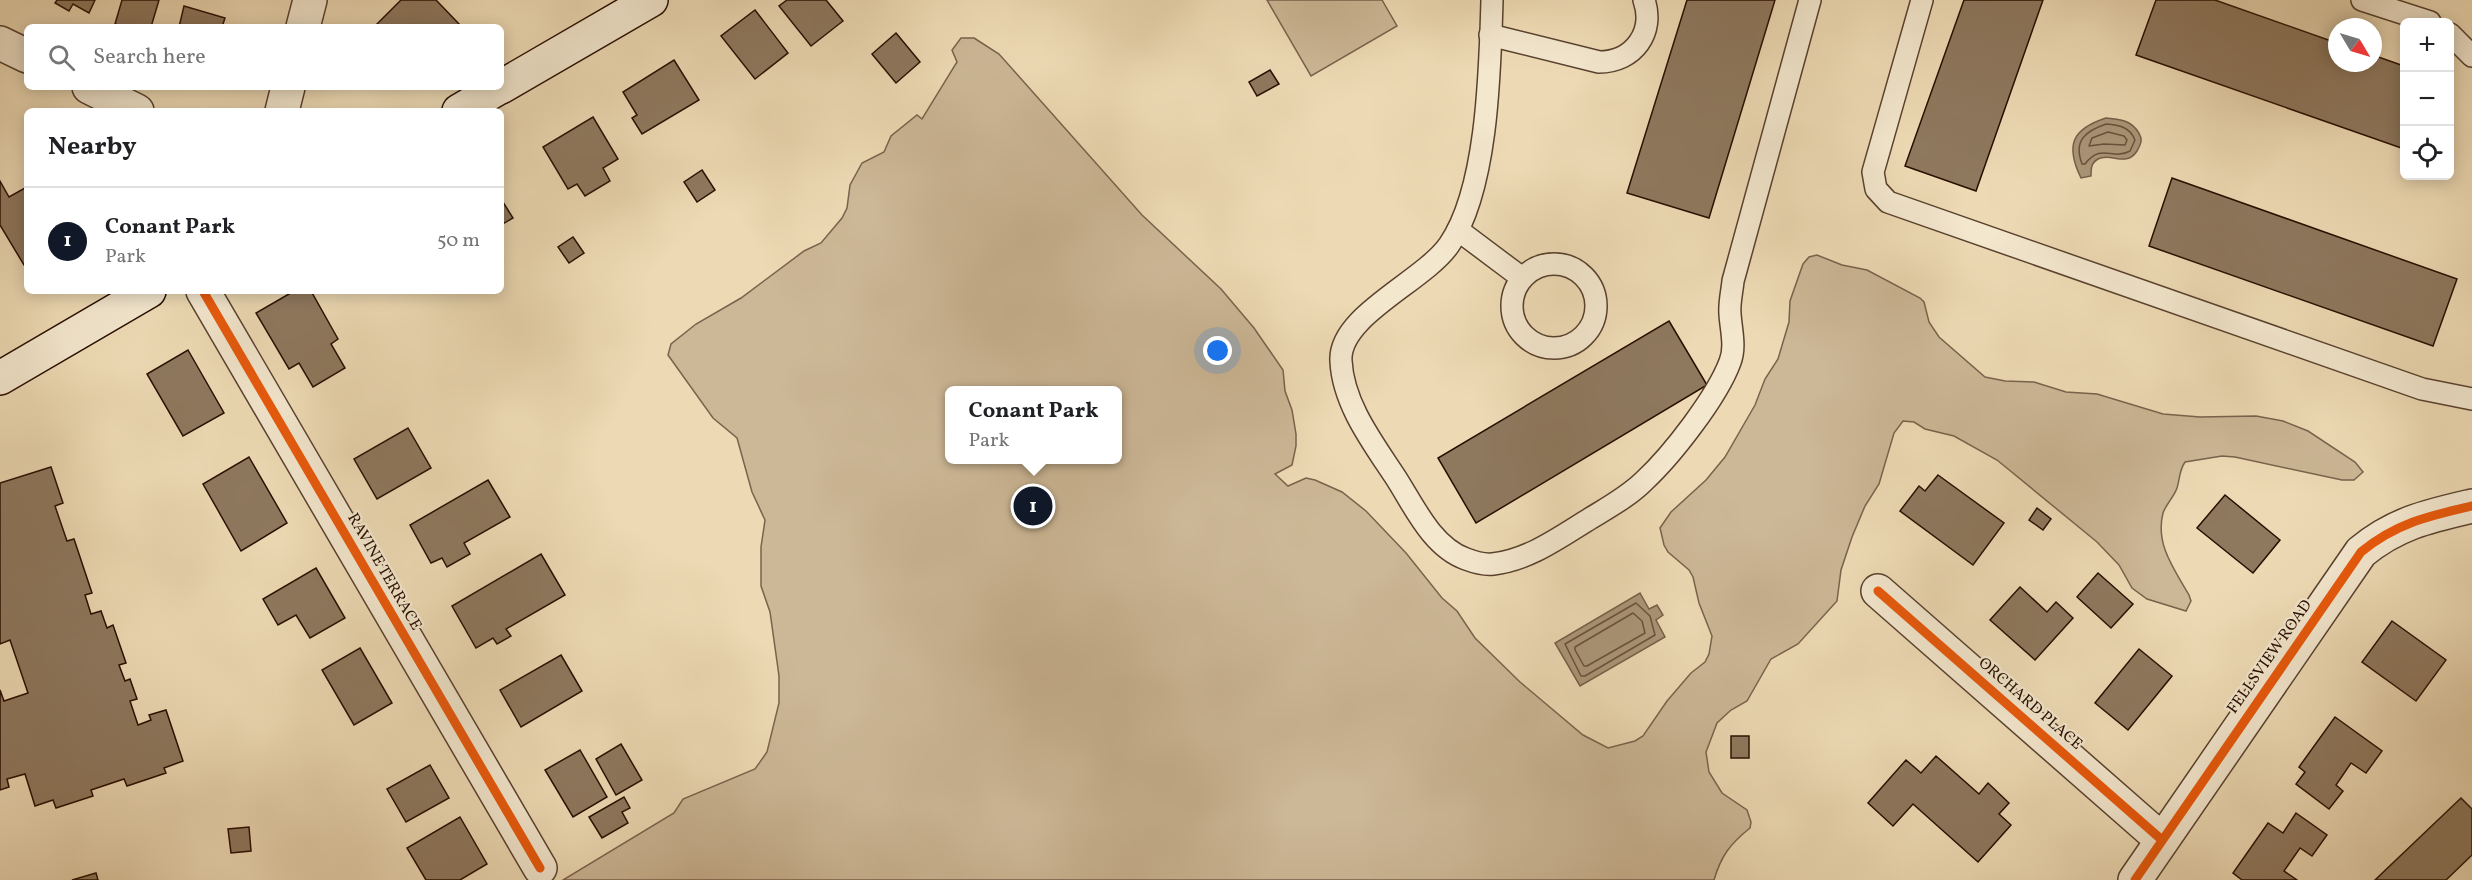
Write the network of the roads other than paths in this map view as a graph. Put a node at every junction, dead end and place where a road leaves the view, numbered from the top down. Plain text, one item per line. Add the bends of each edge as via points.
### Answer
1 (310, 0) edge
2 (651, 0) edge
3 (1492, 0) edge
4 (1644, 0) edge
5 (1810, 0) edge
6 (1922, 0) edge
7 (2361, 0) edge
8 (2417, 18) edge
9 (304, 24) edge
10 (1490, 35) junction
11 (2454, 38) edge
12 (0, 43) edge
13 (24, 55) edge
14 (2472, 56) edge
15 (504, 85) edge
16 (94, 90) edge
17 (287, 90) edge
18 (496, 90) edge
19 (130, 108) edge
20 (283, 108) edge
21 (464, 108) edge
22 (1458, 230) junction
23 (1522, 279) junction
24 (144, 294) edge
25 (204, 294) edge
26 (0, 378) edge
27 (2472, 399) edge
28 (2472, 506) edge
29 (1878, 591) dead end
30 (2162, 840) junction
31 (540, 868) dead end
32 (2135, 880) edge

1 - 9 street
2 - 15 street
3 - 10 lane
4 - 10 lane via 1648,14 1642,40 1617,60 1599,62
5 - 22 lane via 1733,281 1732,358 1720,386 1660,464 1629,495 1548,544 1518,559 1490,565 1464,558 1436,539 1348,397 1341,359 1346,338 1359,320 1427,269
6 - 27 lane via 1873,172 1876,189 1888,202 2422,389
7 - 8 lane
10 - 22 lane via 1487,115 1473,185
11 - 14 lane
12 - 13 street
16 - 19 street
17 - 20 street
18 - 21 street
22 - 23 lane
23 - 23 lane via 1537,267 1556,263 1582,273 1593,288 1596,307 1592,325 1573,344 1556,348 1538,345 1524,335 1514,320 1512,303
24 - 26 street
25 - 31 street, RAVINE TERRACE
28 - 30 street, FELLSVIEW ROAD via 2405,524 2361,552
29 - 30 street, ORCHARD PLACE
30 - 32 street, FELLSVIEW ROAD

